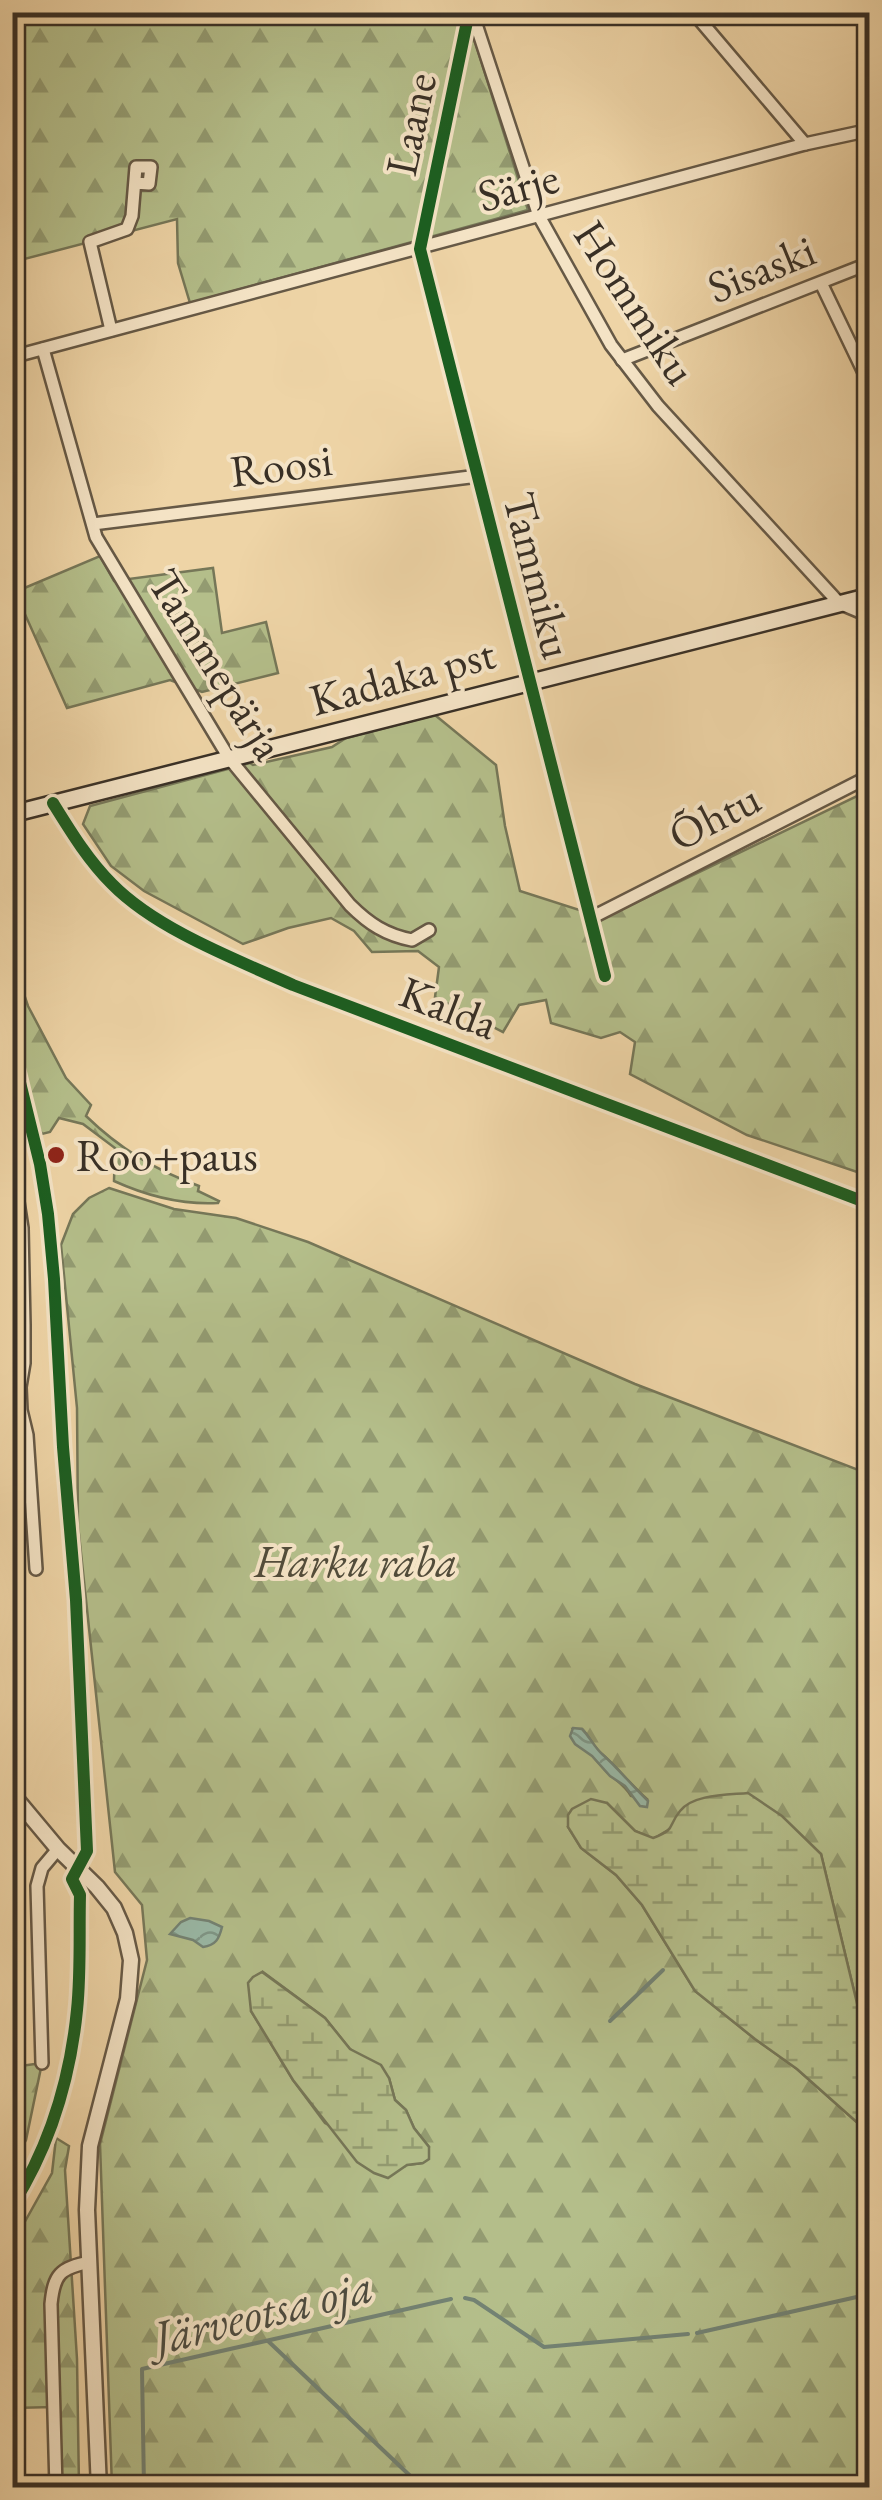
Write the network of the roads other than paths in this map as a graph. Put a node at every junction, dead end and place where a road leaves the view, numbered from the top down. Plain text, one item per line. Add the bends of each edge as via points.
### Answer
1 (17, 12) edge
2 (471, 12) edge
3 (693, 12) edge
4 (12, 28) edge
5 (870, 130) edge
6 (806, 144) junction
7 (135, 183) dead end
8 (539, 216) junction
9 (420, 250) junction
10 (870, 263) edge
11 (821, 282) junction
12 (111, 330) junction
13 (43, 350) junction
14 (12, 357) edge
15 (622, 360) junction
16 (870, 385) edge
17 (478, 476) junction
18 (93, 524) junction
19 (870, 596) edge
20 (839, 603) junction
21 (870, 616) edge
22 (530, 681) junction
23 (229, 758) junction
24 (870, 776) edge
25 (53, 803) junction
26 (12, 814) edge
27 (591, 918) junction
28 (428, 930) dead end
29 (605, 976) dead end
30 (12, 1163) edge
31 (870, 1204) edge
32 (36, 1569) dead end
33 (12, 1794) edge
34 (58, 1849) junction
35 (42, 2063) dead end
36 (90, 2262) junction
37 (56, 2488) edge
38 (99, 2488) edge

1 - 4 street
2 - 8 street, Hommiku
2 - 9 street, Laane
3 - 6 street
5 - 6 street, Särje
6 - 8 street, Särje
7 - 12 street via 126,229 90,242
8 - 9 street, Särje
8 - 15 street, Hommiku
9 - 12 street, Särje
9 - 17 street, Tammiku
10 - 11 street, Sisaski
11 - 15 street, Sisaski
11 - 16 street
12 - 13 street, Särje
13 - 14 street, Särje
13 - 18 street, Tammepärja
15 - 20 street, Hommiku
17 - 18 street, Roosi
17 - 22 street, Tammiku
18 - 23 street, Tammepärja
19 - 20 main road, Kadaka pst
20 - 21 street, Hommiku
20 - 22 main road, Kadaka pst
22 - 23 main road, Kadaka pst
22 - 27 street, Tammiku
23 - 25 main road, Kadaka pst
23 - 28 street, Tammepärja via 368,923 412,940
24 - 27 street, Õhtu
25 - 26 main road, Kadaka pst
25 - 31 street, Kalda via 115,888 204,945 293,985
27 - 29 street, Tammiku
30 - 32 street via 23,1266 21,1410
33 - 34 street
34 - 35 street via 36,1886
34 - 36 street via 114,1908 131,1960 128,1999 90,2146
36 - 37 street via 66,2268 53,2282
36 - 38 street

